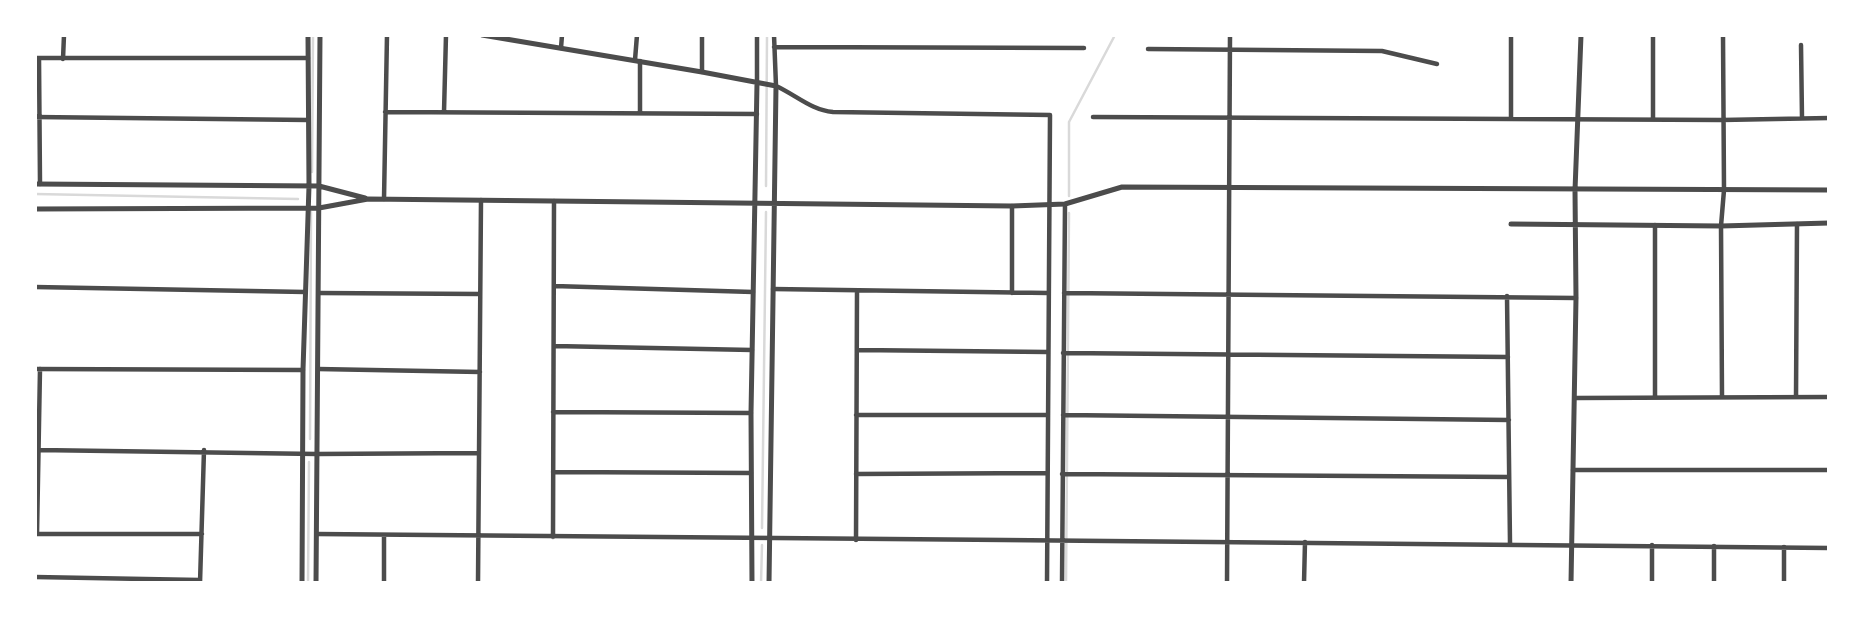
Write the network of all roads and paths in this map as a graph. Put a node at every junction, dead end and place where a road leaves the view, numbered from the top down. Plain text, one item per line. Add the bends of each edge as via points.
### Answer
1 (64, 35) edge
2 (308, 35) edge
3 (320, 35) edge
4 (387, 35) edge
5 (446, 35) edge
6 (482, 35) edge
7 (562, 35) edge
8 (637, 35) edge
9 (702, 35) edge
10 (758, 35) edge
11 (774, 35) edge
12 (1230, 35) edge
13 (1511, 35) edge
14 (1581, 35) edge
15 (1653, 35) edge
16 (1723, 35) edge
17 (1801, 45) dead end
18 (774, 47) junction
19 (561, 48) junction
20 (1084, 48) dead end
21 (1148, 49) dead end
22 (1230, 50) junction
23 (37, 58) edge
24 (308, 58) junction
25 (64, 59) junction
26 (638, 61) junction
27 (1437, 64) dead end
28 (702, 72) junction
29 (757, 83) junction
30 (776, 86) junction
31 (385, 112) junction
32 (444, 112) junction
33 (640, 113) junction
34 (758, 114) junction
35 (37, 117) edge
36 (1093, 117) dead end
37 (1230, 117) junction
38 (1511, 117) junction
39 (1576, 118) junction
40 (1653, 118) junction
41 (1802, 118) junction
42 (1829, 118) edge
43 (308, 120) junction
44 (1722, 120) junction
45 (38, 184) edge
46 (309, 186) junction
47 (319, 186) junction
48 (1229, 188) junction
49 (1574, 190) junction
50 (1724, 190) junction
51 (1829, 190) edge
52 (368, 199) junction
53 (384, 199) junction
54 (481, 200) junction
55 (554, 201) junction
56 (756, 204) junction
57 (1050, 204) junction
58 (1065, 204) junction
59 (773, 205) junction
60 (1012, 206) junction
61 (319, 208) junction
62 (35, 209) edge
63 (307, 209) junction
64 (1829, 223) edge
65 (1511, 224) dead end
66 (1797, 224) junction
67 (1574, 225) junction
68 (1655, 225) junction
69 (1721, 226) junction
70 (554, 286) junction
71 (35, 288) edge
72 (774, 289) junction
73 (305, 292) junction
74 (753, 292) junction
75 (857, 292) junction
76 (319, 293) junction
77 (1012, 293) junction
78 (1048, 293) junction
79 (1064, 293) junction
80 (480, 294) junction
81 (1229, 295) junction
82 (1507, 296) junction
83 (1576, 298) junction
84 (554, 346) junction
85 (752, 350) junction
86 (857, 350) junction
87 (1047, 352) junction
88 (1063, 353) junction
89 (1228, 356) junction
90 (1508, 357) junction
91 (37, 369) edge
92 (318, 369) junction
93 (303, 370) junction
94 (480, 372) junction
95 (1655, 396) junction
96 (1722, 397) junction
97 (1796, 397) junction
98 (1829, 397) edge
99 (1575, 398) junction
100 (553, 412) junction
101 (751, 413) junction
102 (856, 415) junction
103 (1047, 415) junction
104 (1063, 415) junction
105 (1228, 417) junction
106 (1508, 420) junction
107 (38, 450) junction
108 (204, 450) junction
109 (304, 453) junction
110 (479, 453) junction
111 (317, 454) junction
112 (1573, 470) junction
113 (1829, 470) edge
114 (553, 472) junction
115 (751, 473) junction
116 (1047, 473) junction
117 (856, 474) junction
118 (1062, 474) junction
119 (1228, 475) junction
120 (1509, 477) junction
121 (36, 534) edge
122 (202, 534) junction
123 (317, 534) junction
124 (384, 535) junction
125 (478, 536) junction
126 (553, 537) junction
127 (753, 540) junction
128 (768, 540) junction
129 (856, 540) junction
130 (1048, 540) junction
131 (1062, 541) junction
132 (1227, 542) junction
133 (1305, 542) junction
134 (1510, 543) junction
135 (1572, 544) junction
136 (1652, 545) junction
137 (1714, 546) junction
138 (1784, 547) junction
139 (1829, 548) edge
140 (35, 577) edge
141 (200, 581) edge
142 (302, 583) edge
143 (316, 583) edge
144 (384, 583) edge
145 (478, 583) edge
146 (752, 583) edge
147 (769, 583) edge
148 (1047, 583) edge
149 (1062, 583) edge
150 (1227, 583) edge
151 (1304, 583) edge
152 (1571, 583) edge
153 (1652, 583) edge
154 (1714, 583) edge
155 (1784, 583) edge

1 - 25 street
2 - 24 street
3 - 47 street
4 - 31 street
5 - 32 street
6 - 19 street
7 - 19 street
8 - 26 street
9 - 28 street
10 - 29 street
11 - 18 street
12 - 22 street
13 - 38 street
14 - 39 street
15 - 40 street
16 - 44 street
17 - 41 street
18 - 20 street
18 - 30 street
19 - 26 street
21 - 22 street
22 - 27 street via 1382,51
22 - 37 street
23 - 25 street
23 - 35 street
24 - 25 street
24 - 43 street
26 - 28 street
26 - 33 street
28 - 29 street
29 - 30 street
29 - 34 street
30 - 57 street via 815,109 833,112 1050,115
30 - 59 street
31 - 32 street
31 - 53 street
32 - 33 street
33 - 34 street
34 - 56 street
35 - 43 street
35 - 45 street
36 - 37 street
37 - 38 street
37 - 48 street
38 - 39 street
39 - 40 street
39 - 49 street
40 - 44 street
41 - 42 street
41 - 44 street
43 - 46 street
44 - 50 street
45 - 46 street
46 - 47 street
46 - 63 street
47 - 52 street
47 - 61 street
48 - 49 street
48 - 58 street via 1122,187
48 - 81 street
49 - 50 street
49 - 67 street
50 - 51 street
50 - 69 street
52 - 53 street
52 - 61 street
53 - 54 street
54 - 55 street
54 - 80 street
55 - 56 street
55 - 70 street
56 - 59 street
56 - 74 street
57 - 58 street
57 - 60 street
57 - 78 street
58 - 79 street
59 - 60 street
59 - 72 street
60 - 77 street
61 - 63 street
61 - 76 street
62 - 63 street
63 - 73 street
64 - 66 street
65 - 67 street
66 - 69 street
66 - 97 street
67 - 68 street
67 - 83 street
68 - 69 street
68 - 95 street
69 - 96 street
70 - 74 street
70 - 84 street
71 - 73 street
72 - 75 street
72 - 128 street
73 - 93 street
74 - 85 street
75 - 77 street
75 - 86 street
76 - 80 street
76 - 92 street
77 - 78 street
78 - 87 street
79 - 81 street
79 - 88 street
80 - 94 street
81 - 82 street
81 - 89 street
82 - 83 street
82 - 90 street
83 - 99 street
84 - 85 street
84 - 100 street
85 - 101 street
86 - 87 street
86 - 102 street
87 - 103 street
88 - 89 street
88 - 104 street
89 - 90 street
89 - 105 street
90 - 106 street
91 - 93 street
91 - 107 street
92 - 94 street
92 - 111 street
93 - 109 street
94 - 110 street
95 - 96 street
95 - 99 street
96 - 97 street
97 - 98 street
99 - 112 street
100 - 101 street
100 - 114 street
101 - 115 street
102 - 103 street
102 - 117 street
103 - 116 street
104 - 105 street
104 - 118 street
105 - 106 street
105 - 119 street
106 - 120 street
107 - 108 street
107 - 121 street
108 - 109 street
108 - 122 street
109 - 111 street
109 - 142 street
110 - 111 street
110 - 125 street
111 - 123 street
112 - 113 street
112 - 135 street
114 - 115 street
114 - 126 street
115 - 127 street
116 - 117 street
116 - 130 street
117 - 129 street
118 - 119 street
118 - 131 street
119 - 120 street
119 - 132 street
120 - 134 street
121 - 122 street
122 - 141 street
123 - 124 street
123 - 143 street
124 - 125 street
124 - 144 street
125 - 126 street
125 - 145 street
126 - 127 street
127 - 128 street
127 - 146 street
128 - 129 street
128 - 147 street
129 - 130 street
130 - 131 street
130 - 148 street
131 - 132 street
131 - 149 street
132 - 133 street
132 - 150 street
133 - 134 street
133 - 151 street
134 - 135 street
135 - 136 street
135 - 152 street
136 - 137 street
136 - 153 street
137 - 138 street
137 - 154 street
138 - 139 street
138 - 155 street
140 - 141 street

